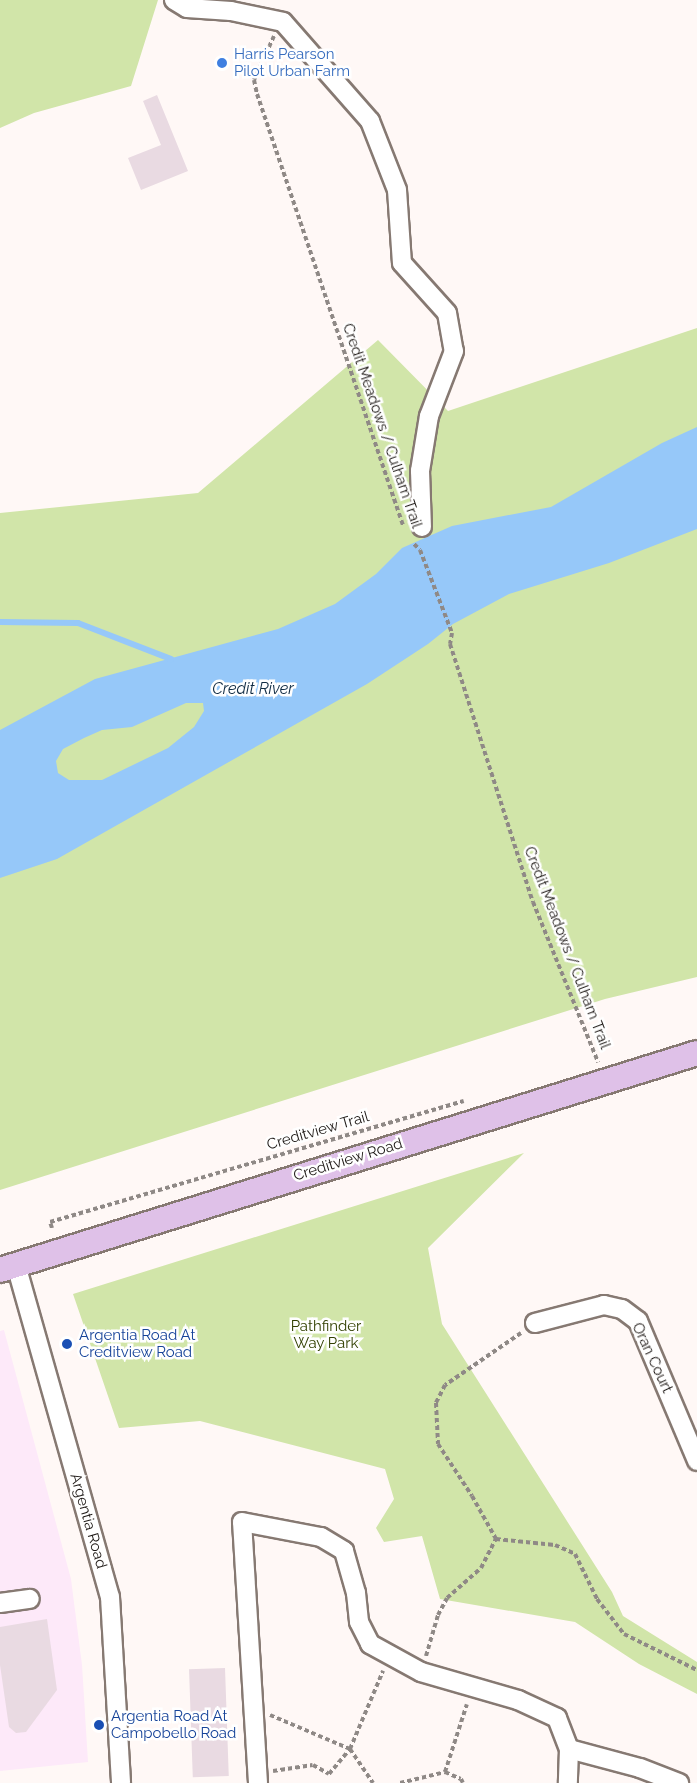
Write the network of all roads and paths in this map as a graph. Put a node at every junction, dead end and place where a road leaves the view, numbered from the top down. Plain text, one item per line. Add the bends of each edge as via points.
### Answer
1 (174, 0) edge
2 (283, 22) junction
3 (403, 526) dead end
4 (422, 527) dead end
5 (407, 537) dead end
6 (697, 1053) edge
7 (587, 1065) dead end
8 (473, 1098) dead end
9 (51, 1228) dead end
10 (8, 1267) edge
11 (535, 1323) joint
12 (697, 1461) edge
13 (496, 1539) junction
14 (30, 1599) dead end
15 (0, 1603) edge
16 (390, 1655) junction
17 (697, 1670) edge
18 (421, 1672) junction
19 (472, 1686) junction
20 (253, 1707) junction
21 (350, 1749) junction
22 (569, 1749) junction
23 (445, 1772) junction
24 (258, 1778) edge
25 (121, 1783) edge
26 (373, 1783) edge
27 (400, 1783) edge
28 (463, 1783) edge
29 (568, 1783) edge
30 (679, 1783) edge

1 - 2 street via 187,8 231,10
2 - 3 path, Credit Meadows / Culham Trail via 254,80 257,94
2 - 4 street via 370,121 397,190 402,263 447,313 454,351 429,416 420,471
5 - 7 path, Credit Meadows / Culham Trail via 420,550 452,633 450,644 533,902 599,1062
6 - 10 main road, Creditview Road
8 - 9 path, Creditview Trail via 50,1222
10 - 25 street, Argentia Road via 110,1597
11 - 12 street, Oran Court via 604,1305 622,1309 638,1321
11 - 13 path via 445,1385 436,1403 438,1444
13 - 17 path via 555,1545 575,1554 597,1599 624,1634
13 - 18 path via 481,1568 447,1598
14 - 15 street
16 - 18 street
16 - 20 street via 370,1644 359,1622 356,1593 344,1551 321,1537 242,1522
16 - 21 path
18 - 19 street
19 - 22 street via 518,1700 557,1718
19 - 23 path
20 - 21 path
20 - 24 street
21 - 24 path via 328,1774 313,1765
21 - 26 path
22 - 29 street
22 - 30 street
23 - 27 path
23 - 28 path

